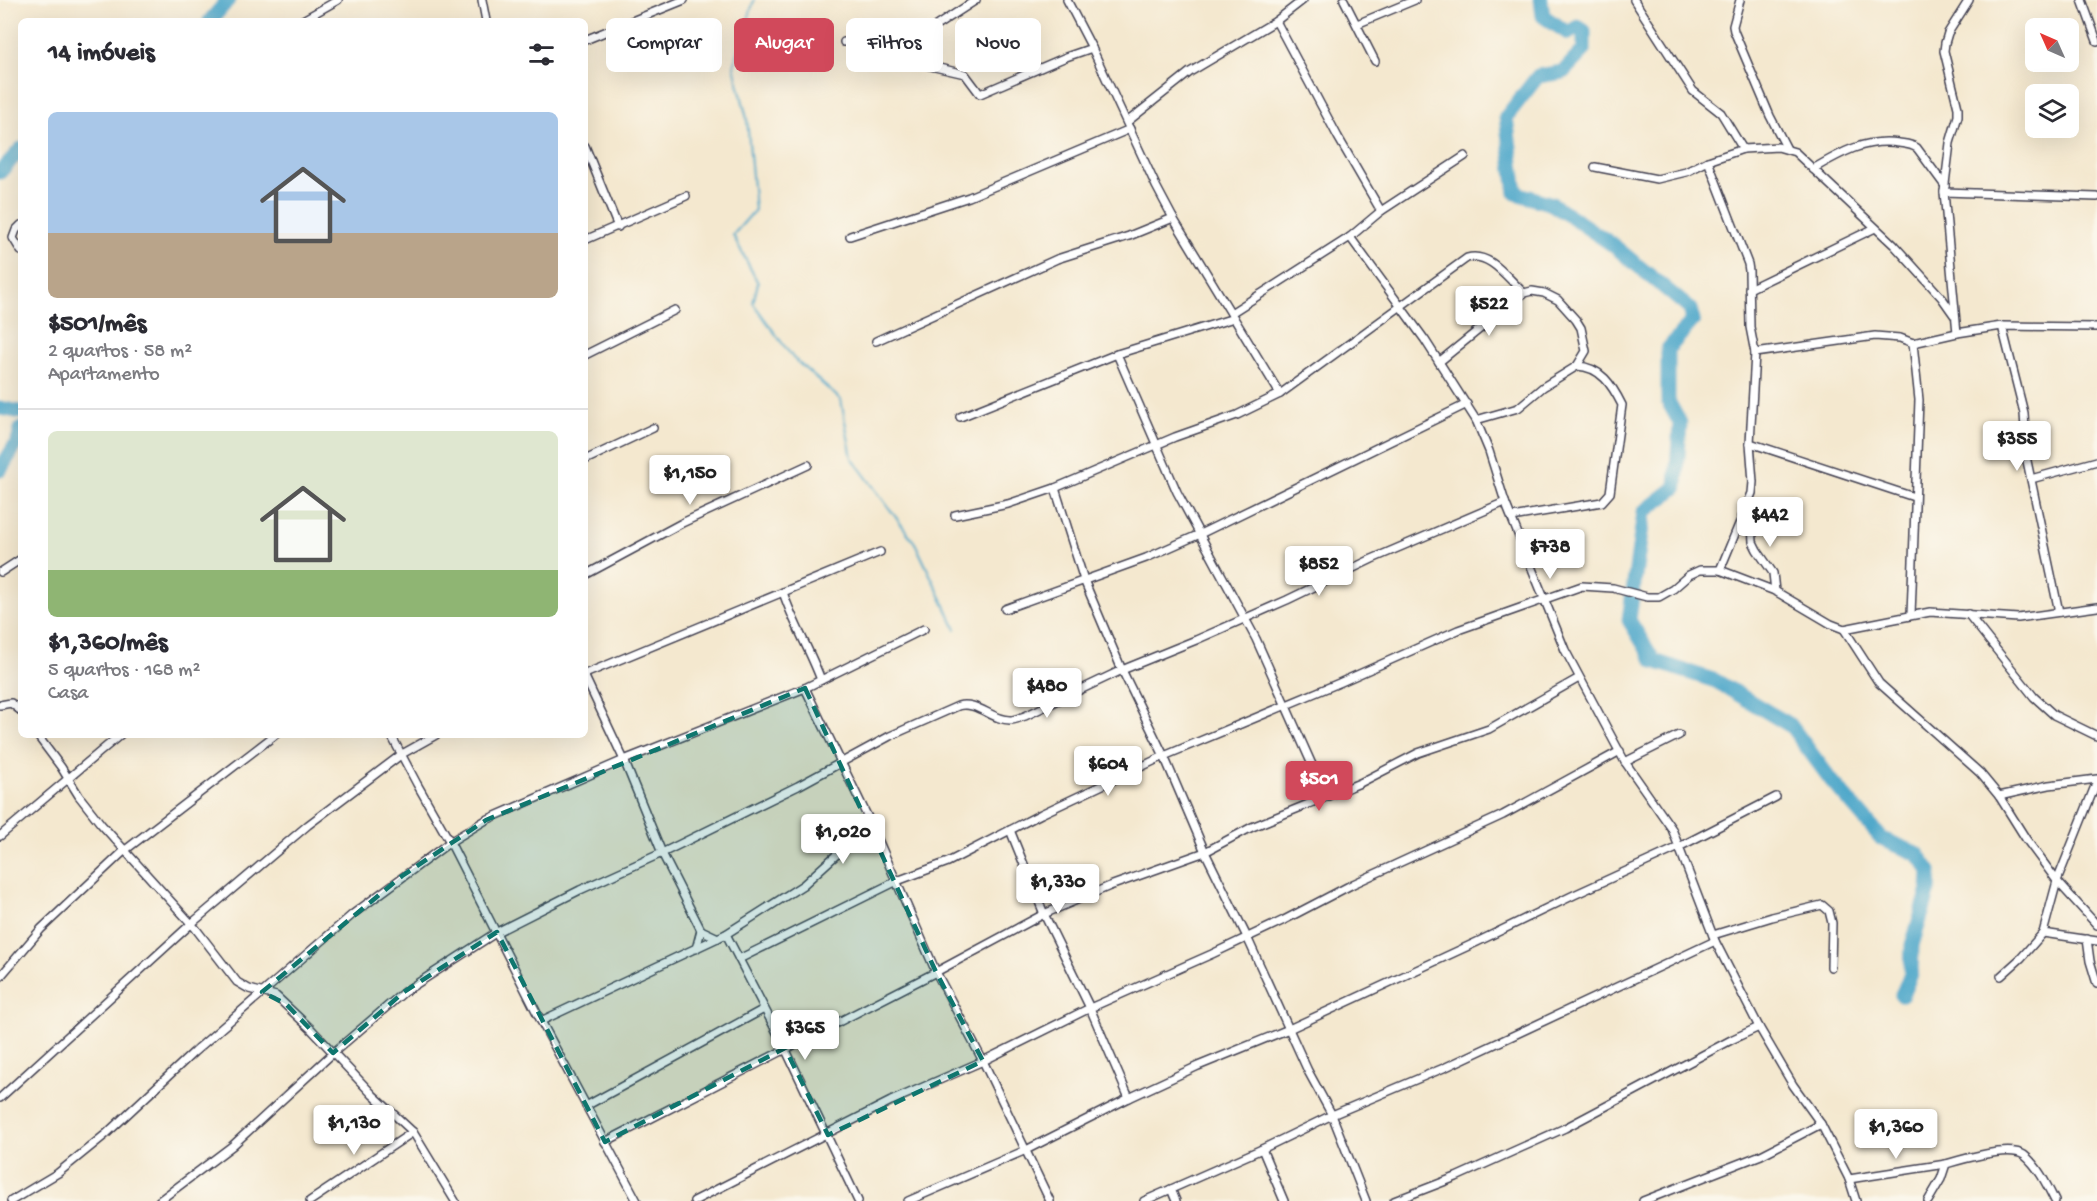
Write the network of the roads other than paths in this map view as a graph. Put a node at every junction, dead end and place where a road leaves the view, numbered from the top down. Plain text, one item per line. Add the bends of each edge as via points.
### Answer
1 (338, 0) edge
2 (483, 0) edge
3 (684, 0) edge
4 (976, 0) edge
5 (1067, 0) edge
6 (1303, 0) edge
7 (1344, 0) edge
8 (1415, 0) edge
9 (1634, 0) edge
10 (1740, 0) edge
11 (1968, 0) edge
12 (2082, 0) edge
13 (306, 18) edge
14 (486, 18) edge
15 (943, 21) edge
16 (1276, 21) junction
17 (1357, 24) junction
18 (2095, 31) edge
19 (588, 39) edge
20 (2097, 41) edge
21 (1092, 48) junction
22 (1375, 61) dead end
23 (943, 69) edge
24 (1129, 126) junction
25 (1743, 149) junction
26 (1787, 149) junction
27 (588, 153) edge
28 (1465, 156) dead end
29 (1708, 161) junction
30 (1595, 167) dead end
31 (1813, 169) junction
32 (1944, 189) junction
33 (686, 196) dead end
34 (2097, 197) edge
35 (1381, 211) junction
36 (1173, 218) junction
37 (618, 227) junction
38 (18, 228) edge
39 (1875, 228) junction
40 (850, 237) dead end
41 (1350, 237) junction
42 (588, 239) edge
43 (18, 246) edge
44 (1749, 289) junction
45 (1524, 293) junction
46 (1400, 308) junction
47 (675, 310) dead end
48 (1232, 315) junction
49 (1955, 318) junction
50 (2002, 326) junction
51 (2097, 327) edge
52 (1957, 333) junction
53 (876, 340) dead end
54 (1913, 343) junction
55 (1755, 353) junction
56 (588, 354) edge
57 (1117, 354) junction
58 (1439, 362) junction
59 (1577, 366) junction
60 (1280, 394) junction
61 (1467, 404) junction
62 (960, 417) dead end
63 (1476, 420) junction
64 (653, 428) dead end
65 (1749, 443) junction
66 (1156, 447) junction
67 (588, 459) edge
68 (2097, 461) edge
69 (808, 465) dead end
70 (2031, 479) junction
71 (1055, 488) junction
72 (1914, 497) junction
73 (1506, 502) junction
74 (1748, 505) junction
75 (956, 515) dead end
76 (1512, 517) junction
77 (1200, 534) junction
78 (880, 552) dead end
79 (18, 561) edge
80 (1720, 570) junction
81 (1, 572) edge
82 (588, 573) edge
83 (1084, 580) junction
84 (1775, 591) junction
85 (783, 592) junction
86 (1544, 600) junction
87 (2097, 607) edge
88 (1005, 609) dead end
89 (2059, 612) junction
90 (1968, 614) junction
91 (1911, 615) junction
92 (1245, 618) junction
93 (924, 629) dead end
94 (1844, 629) junction
95 (1122, 670) junction
96 (588, 674) edge
97 (1579, 678) junction
98 (820, 680) junction
99 (588, 682) edge
100 (805, 688) junction
101 (0, 705) edge
102 (1285, 705) junction
103 (18, 709) edge
104 (1679, 735) dead end
105 (2097, 736) edge
106 (39, 738) edge
107 (117, 738) edge
108 (271, 738) edge
109 (394, 738) edge
110 (431, 738) edge
111 (1620, 751) junction
112 (402, 754) junction
113 (1164, 756) junction
114 (624, 760) junction
115 (841, 762) junction
116 (1625, 762) junction
117 (69, 779) junction
118 (2097, 780) edge
119 (1326, 796) junction
120 (1999, 796) junction
121 (1776, 797) dead end
122 (873, 828) junction
123 (1010, 830) junction
124 (0, 836) edge
125 (450, 842) junction
126 (1679, 847) junction
127 (124, 851) junction
128 (1205, 852) junction
129 (662, 853) junction
130 (2057, 880) junction
131 (897, 882) junction
132 (1044, 914) junction
133 (191, 924) junction
134 (2097, 925) edge
135 (701, 930) junction
136 (497, 932) junction
137 (2043, 933) junction
138 (726, 934) junction
139 (1247, 937) junction
140 (718, 938) junction
141 (1714, 938) junction
142 (2087, 939) junction
143 (2097, 940) edge
144 (696, 949) junction
145 (739, 959) junction
146 (1831, 967) dead end
147 (936, 972) junction
148 (2001, 976) dead end
149 (0, 977) edge
150 (2097, 984) edge
151 (262, 992) junction
152 (1089, 1008) junction
153 (764, 1009) junction
154 (541, 1021) junction
155 (1759, 1027) junction
156 (1289, 1029) junction
157 (785, 1048) junction
158 (333, 1053) junction
159 (983, 1061) junction
160 (0, 1098) edge
161 (1129, 1098) junction
162 (586, 1106) junction
163 (1332, 1115) junction
164 (1821, 1124) junction
165 (413, 1132) junction
166 (828, 1135) junction
167 (605, 1142) junction
168 (1262, 1149) junction
169 (1026, 1150) junction
170 (1946, 1164) junction
171 (1849, 1179) junction
172 (1172, 1189) junction
173 (12, 1201) edge
174 (160, 1201) edge
175 (310, 1201) edge
176 (455, 1201) edge
177 (637, 1201) edge
178 (694, 1201) edge
179 (858, 1201) edge
180 (908, 1201) edge
181 (1050, 1201) edge
182 (1144, 1201) edge
183 (1176, 1201) edge
184 (1284, 1201) edge
185 (1366, 1201) edge
186 (1394, 1201) edge
187 (1643, 1201) edge
188 (1857, 1201) edge
189 (1928, 1201) edge
190 (2055, 1201) edge

1 - 13 street
2 - 14 street
3 - 19 street
4 - 15 street
5 - 21 street
6 - 16 street
7 - 17 street
8 - 17 street
9 - 25 street via 1693,91 1721,113
10 - 26 street via 1734,31
11 - 32 street via 1945,43 1958,116
12 - 18 street
16 - 24 street via 1190,72
16 - 35 street
17 - 22 street
18 - 20 street
21 - 23 street via 980,94 965,74
21 - 24 street
24 - 36 street
24 - 40 street via 969,197
25 - 26 street
25 - 29 street
26 - 31 street
27 - 37 street
28 - 35 street
29 - 30 street via 1657,180
29 - 44 street via 1748,264
31 - 32 street via 1866,143 1887,141 1917,148
31 - 39 street
32 - 34 street
32 - 49 street
33 - 37 street
35 - 41 street
36 - 48 street
36 - 53 street via 1129,237 1057,259
37 - 42 street
38 - 43 street via 13,238
39 - 44 street
39 - 49 street via 1924,277
41 - 46 street
41 - 48 street
44 - 55 street
45 - 46 street via 1485,257 1474,255
45 - 58 street
45 - 59 street via 1551,296 1576,320 1587,346
46 - 58 street
46 - 60 street
47 - 56 street
48 - 57 street
48 - 60 street
49 - 52 street
50 - 51 street
50 - 52 street
50 - 70 street via 2024,413
52 - 54 street
54 - 55 street via 1875,336
54 - 72 street via 1919,400
55 - 65 street
57 - 62 street
57 - 66 street
58 - 61 street
59 - 63 street via 1518,408
59 - 76 street via 1596,370 1622,405 1610,494 1602,502
60 - 66 street
61 - 63 street
61 - 77 street
63 - 73 street
64 - 67 street
65 - 72 street
65 - 74 street via 1753,482
66 - 71 street
66 - 77 street
68 - 70 street
69 - 82 street via 682,523
70 - 89 street
71 - 75 street via 1008,504
71 - 83 street
72 - 91 street
73 - 76 street
73 - 92 street
74 - 80 street
74 - 84 street via 1753,542 1773,573
76 - 86 street
77 - 83 street
77 - 92 street
78 - 85 street
79 - 81 street
80 - 84 street
80 - 86 street via 1700,570 1659,597 1582,586
83 - 88 street
83 - 95 street
84 - 94 street
85 - 96 street
85 - 98 street
86 - 97 street
86 - 102 street via 1458,630
87 - 89 street
89 - 90 street via 2018,618
90 - 91 street
90 - 105 street via 2034,697 2054,715
91 - 94 street
92 - 95 street
92 - 102 street
93 - 98 street
94 - 120 street via 1879,683 1972,766
95 - 113 street
95 - 115 street via 1011,720 968,705 958,706
97 - 111 street
97 - 119 street via 1489,729 1418,753
98 - 100 street
99 - 114 street
100 - 114 street
100 - 115 street
101 - 103 street via 11,703
102 - 113 street
102 - 119 street
104 - 116 street
106 - 117 street
107 - 117 street
108 - 127 street
109 - 112 street
110 - 112 street
111 - 116 street
111 - 139 street via 1503,815
112 - 125 street
112 - 133 street via 308,825
113 - 123 street
113 - 128 street
114 - 125 street via 486,820
114 - 129 street
115 - 122 street
115 - 129 street
116 - 126 street via 1672,829
117 - 124 street
117 - 127 street
118 - 120 street
118 - 130 street
119 - 128 street
120 - 130 street
121 - 126 street
122 - 131 street
122 - 138 street via 803,885
123 - 131 street via 948,862
123 - 132 street
125 - 136 street
125 - 151 street via 353,914
126 - 141 street
126 - 156 street
127 - 133 street
127 - 149 street via 41,929
128 - 132 street
128 - 139 street
129 - 135 street
129 - 136 street
130 - 134 street
130 - 137 street
131 - 145 street
131 - 147 street
132 - 147 street
132 - 152 street
133 - 151 street via 237,982
133 - 160 street
135 - 140 street
135 - 144 street
136 - 154 street
136 - 158 street via 404,992
137 - 142 street
137 - 148 street
138 - 140 street
138 - 145 street
139 - 152 street
139 - 156 street
140 - 144 street
141 - 146 street via 1772,916 1822,905 1829,911 1832,923
141 - 155 street
141 - 163 street via 1446,1067
142 - 143 street
142 - 150 street
144 - 154 street
145 - 153 street
147 - 157 street
147 - 159 street
151 - 158 street via 286,1004
151 - 173 street via 106,1134 58,1173
152 - 159 street
152 - 161 street
153 - 157 street
153 - 162 street
154 - 162 street
155 - 164 street
155 - 186 street via 1565,1128
156 - 161 street
156 - 163 street
157 - 166 street
157 - 167 street
158 - 165 street
158 - 174 street via 232,1146
159 - 166 street via 891,1101
159 - 169 street
161 - 169 street
162 - 167 street
163 - 168 street
163 - 185 street
164 - 171 street
164 - 187 street via 1761,1155
165 - 175 street
165 - 176 street
166 - 178 street
166 - 179 street
167 - 177 street
168 - 172 street
168 - 184 street
169 - 180 street
169 - 181 street
170 - 171 street
170 - 189 street
170 - 190 street via 2013,1151 2025,1156 2044,1179
171 - 188 street
172 - 182 street
172 - 183 street

